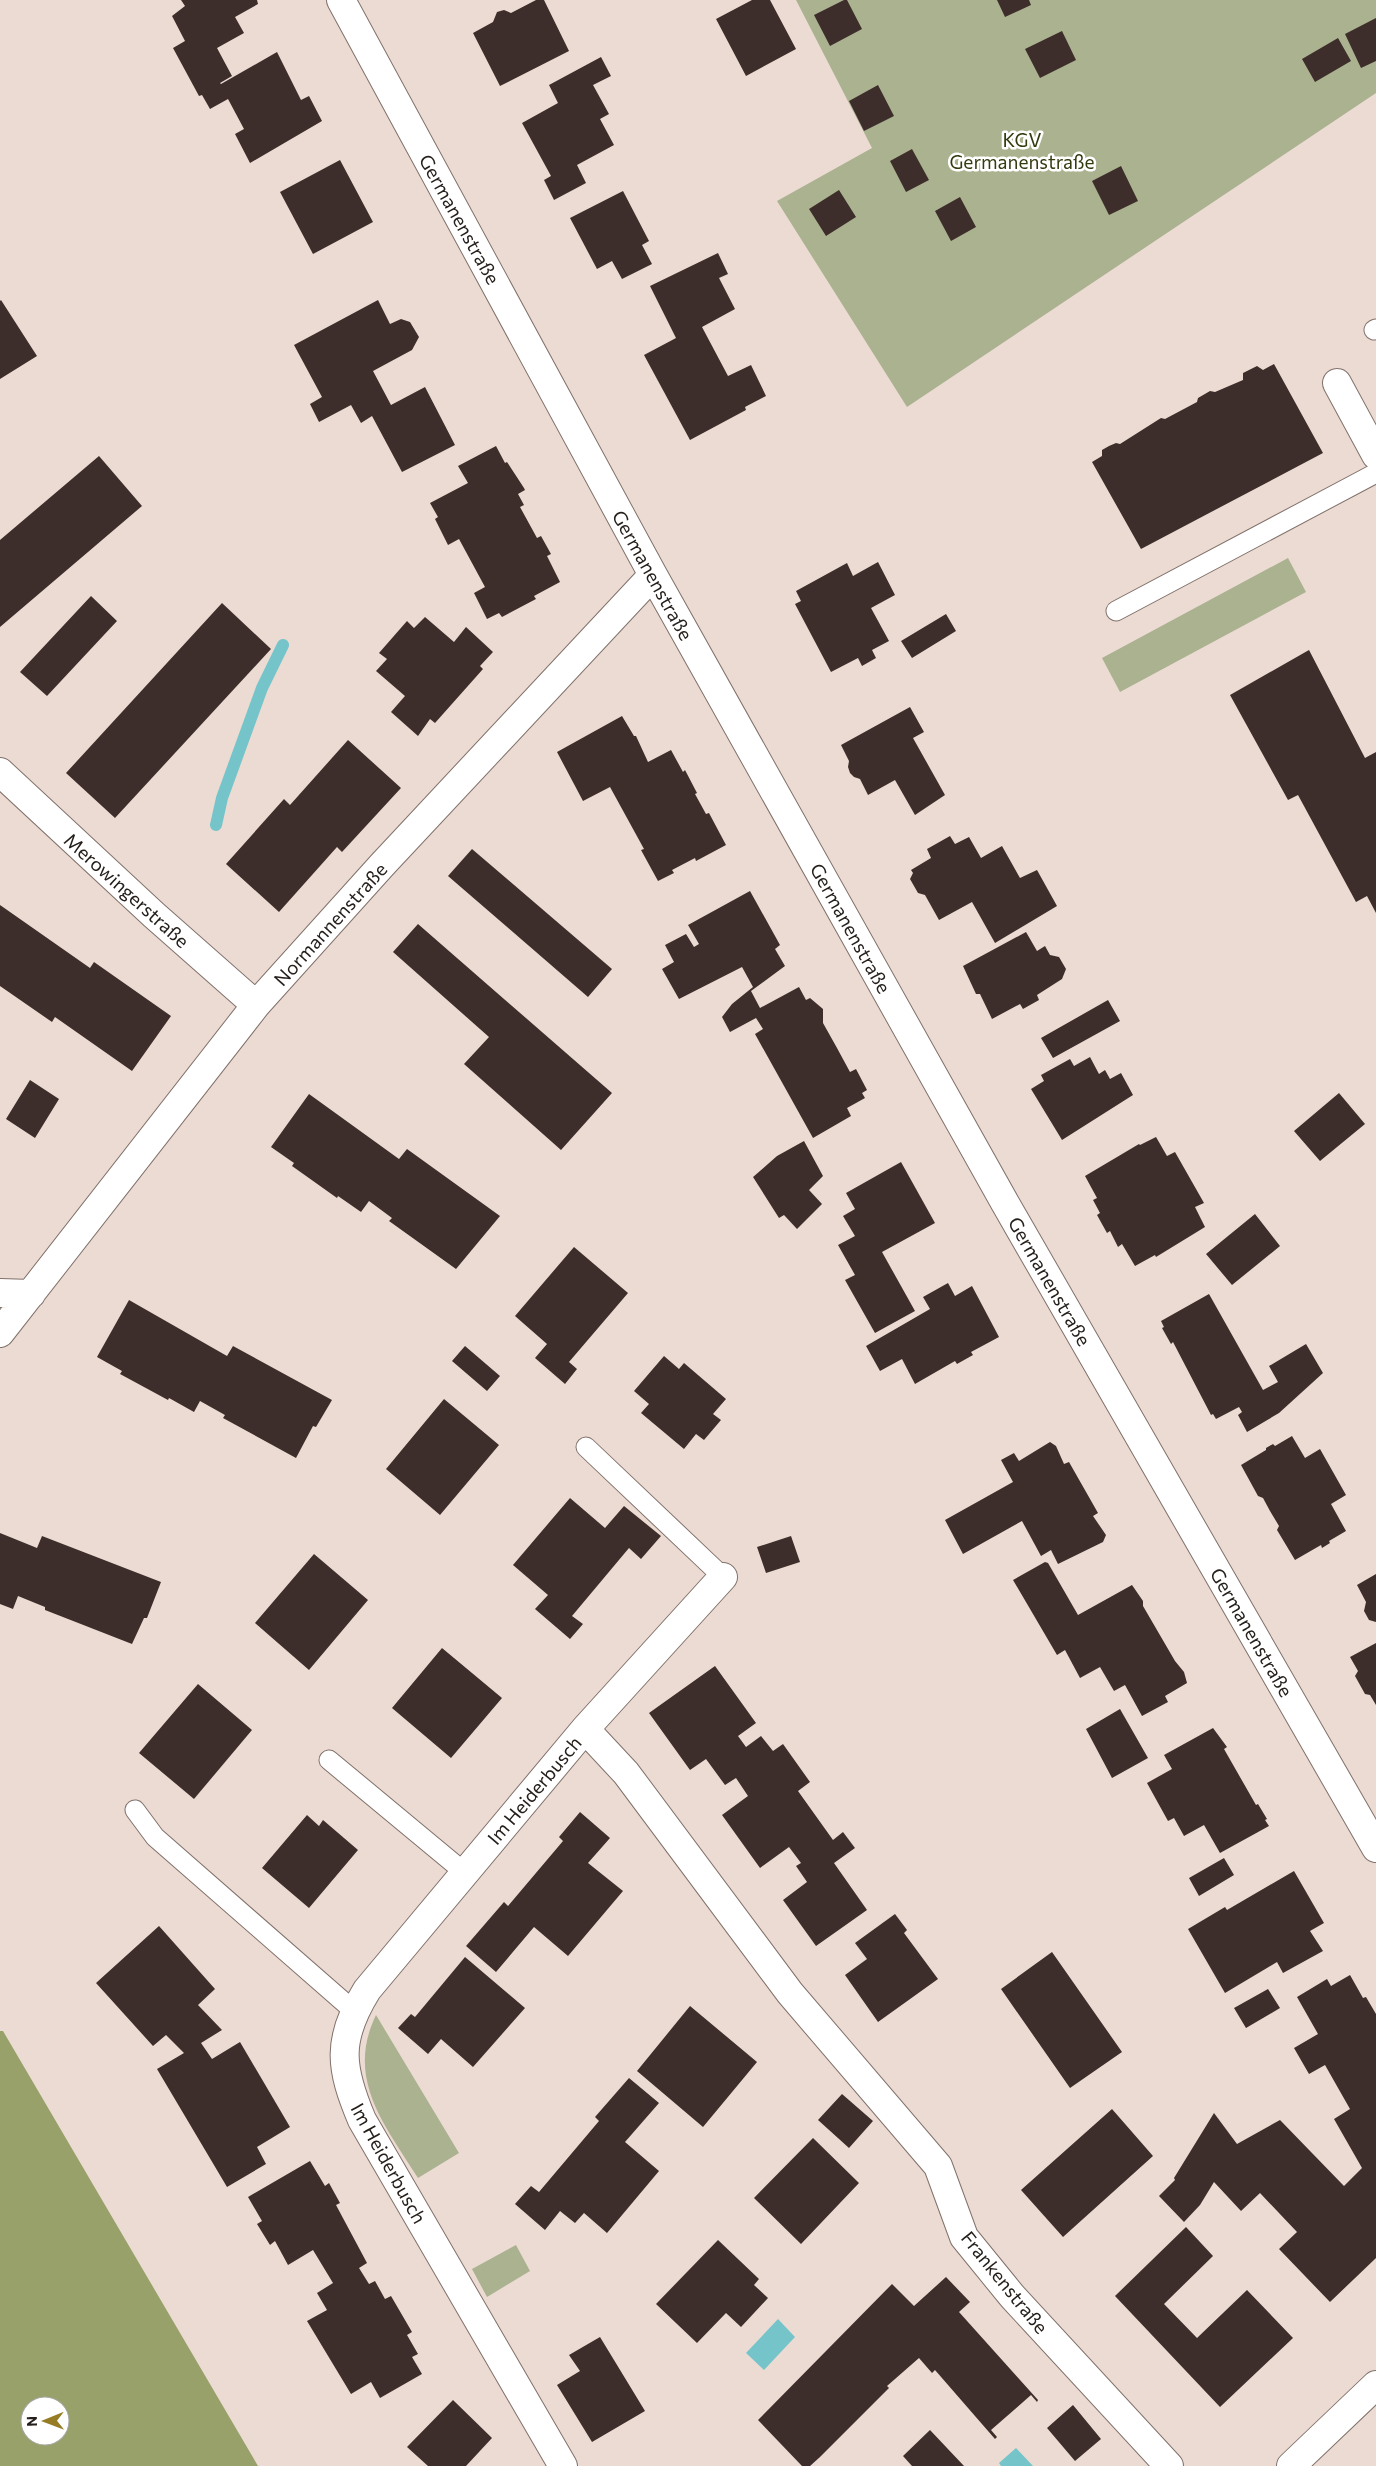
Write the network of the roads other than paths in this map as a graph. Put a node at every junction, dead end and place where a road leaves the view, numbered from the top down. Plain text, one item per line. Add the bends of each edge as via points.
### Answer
1 (341, 0) edge
2 (1337, 383) dead end
3 (1376, 456) edge
4 (1376, 473) edge
5 (653, 575) junction
6 (1116, 611) dead end
7 (0, 772) edge
8 (256, 1005) junction
9 (0, 1293) edge
10 (31, 1294) junction
11 (0, 1333) edge
12 (586, 1447) dead end
13 (723, 1577) joint
14 (585, 1729) junction
15 (329, 1760) dead end
16 (135, 1810) dead end
17 (1376, 1848) edge
18 (464, 1872) junction
19 (354, 2011) junction
20 (847, 2060) joint
21 (1376, 2385) edge
22 (563, 2466) edge
23 (1169, 2466) edge
24 (1291, 2466) edge

1 - 5 street, Germanenstraße
2 - 3 street
4 - 6 lane
5 - 8 street, Normannenstraße
5 - 17 street, Germanenstraße via 1010,1212
7 - 8 street, Merowingerstraße
8 - 10 street, Normannenstraße
9 - 10 street
10 - 11 street, Normannenstraße
12 - 13 lane
13 - 14 street, Im Heiderbusch
14 - 18 street, Im Heiderbusch
14 - 20 street, Im Heiderbusch via 626,1773 790,1993
15 - 18 lane
16 - 19 lane via 155,1836
18 - 19 street, Im Heiderbusch via 367,1990
19 - 22 street, Im Heiderbusch via 343,2059 350,2090 362,2120
20 - 23 street, Frankenstraße via 938,2166 964,2237 1012,2296
21 - 24 street

